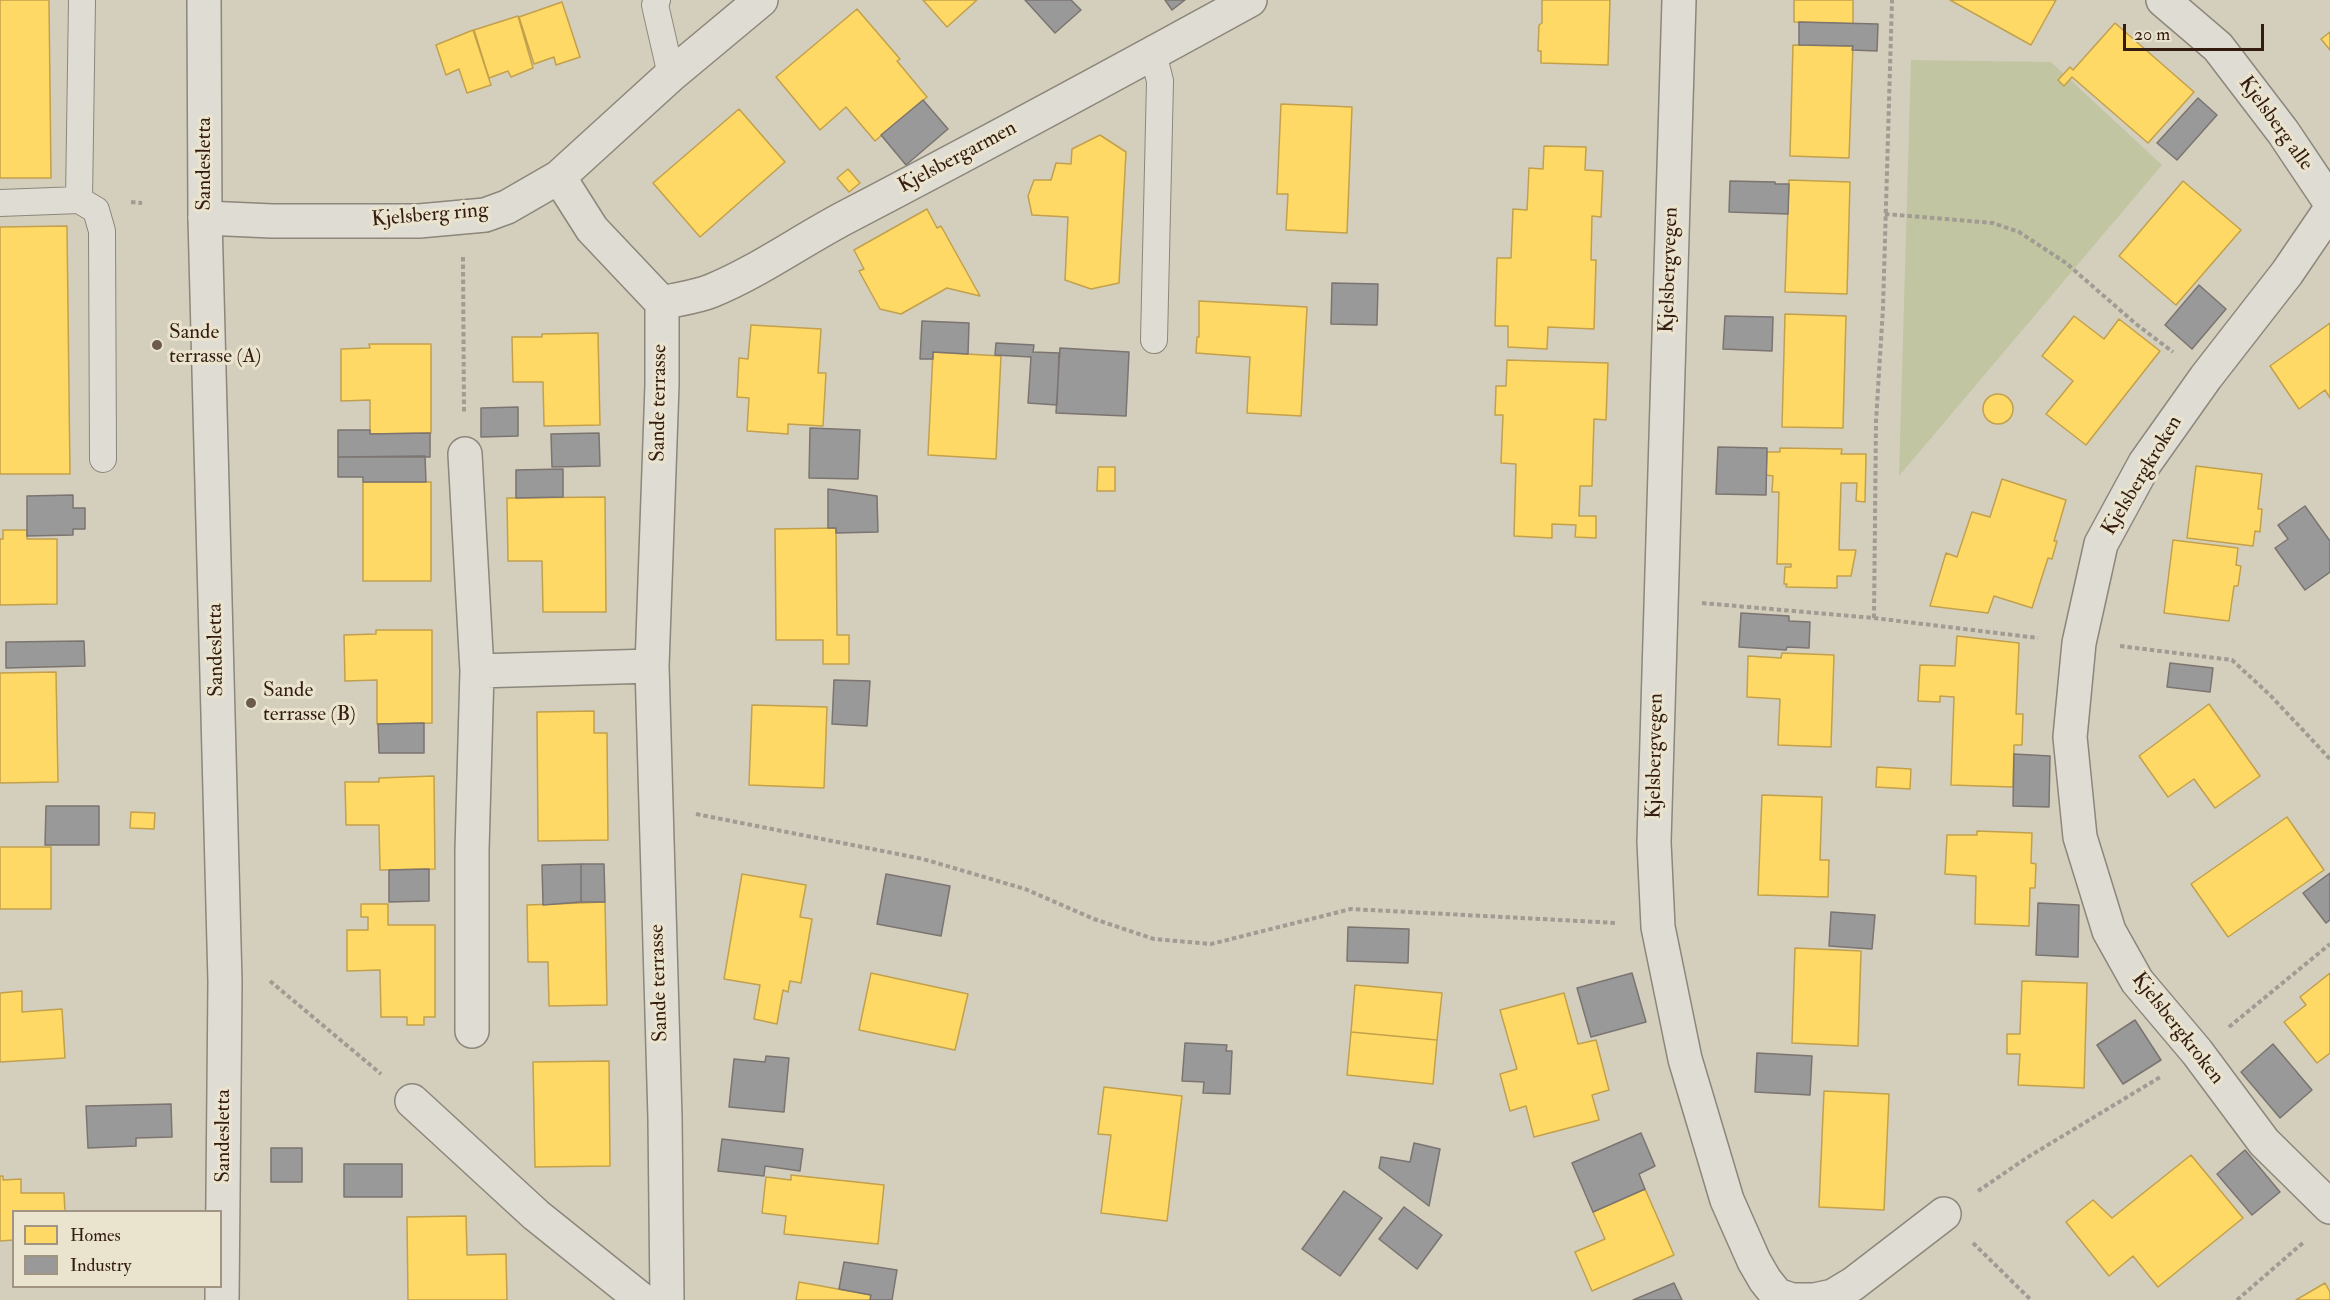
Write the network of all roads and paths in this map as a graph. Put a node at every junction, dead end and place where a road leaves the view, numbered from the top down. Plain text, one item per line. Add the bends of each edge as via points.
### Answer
1 (82, 0) edge
2 (204, 0) edge
3 (657, 0) edge
4 (761, 0) edge
5 (1250, 0) edge
6 (1679, 0) edge
7 (1892, 0) edge
8 (2163, 0) edge
9 (1153, 53) junction
10 (671, 75) junction
11 (559, 177) junction
12 (79, 200) junction
13 (0, 202) edge
14 (2330, 202) edge
15 (2330, 210) edge
16 (1885, 214) junction
17 (464, 217) junction
18 (205, 218) junction
19 (662, 303) junction
20 (1154, 340) dead end
21 (2206, 376) junction
22 (465, 454) joint
23 (103, 459) dead end
24 (1660, 600) junction
25 (1874, 618) junction
26 (2079, 643) junction
27 (652, 666) junction
28 (477, 671) junction
29 (2330, 759) edge
30 (655, 805) junction
31 (1658, 927) junction
32 (2330, 944) edge
33 (270, 981) dead end
34 (472, 1031) dead end
35 (2197, 1052) junction
36 (412, 1101) joint
37 (2330, 1207) edge
38 (1944, 1214) junction
39 (2311, 1235) dead end
40 (222, 1300) edge
41 (642, 1300) edge
42 (667, 1300) edge
43 (2031, 1300) edge
44 (2237, 1300) edge

1 - 12 lane
2 - 18 street, Sandesletta
3 - 10 lane
4 - 10 street, Kjelsberg ring
5 - 9 street, Kjelsbergarmen
6 - 24 street, Kjelsbergvegen
7 - 16 path
8 - 14 street, Kjelsberg alle via 2218,47
9 - 19 street, Kjelsbergarmen via 736,279 708,292
9 - 20 lane via 1160,81
10 - 11 street, Kjelsberg ring
11 - 17 street, Kjelsberg ring via 507,207
11 - 19 street via 592,229
12 - 13 lane
12 - 23 lane via 96,210 102,231
15 - 21 street, Kjelsbergkroken
16 - 21 path via 1994,223 2019,232 2066,263 2136,324
16 - 25 path via 1876,421
17 - 18 street, Kjelsberg ring via 387,222
17 - 22 path
18 - 40 street, Sandesletta via 225,982
19 - 27 street, Sande terrasse
21 - 26 street, Kjelsbergkroken via 2145,463 2101,544
22 - 28 street
24 - 25 path
24 - 31 street, Kjelsbergvegen via 1654,842
25 - 26 path
26 - 29 path via 2232,660
26 - 35 street, Kjelsbergkroken via 2070,737 2080,837 2109,931 2136,981
27 - 28 street
27 - 30 street, Sande terrasse
28 - 34 street
30 - 31 path via 923,860 1025,889 1094,919 1154,939 1211,944 1351,909
30 - 42 street, Sande terrasse
31 - 38 street, Kjelsbergvegen via 1685,1059 1727,1200 1754,1261 1777,1294 1792,1300 1833,1296
32 - 35 path
33 - 36 path
35 - 37 street, Kjelsbergkroken via 2264,1142
35 - 38 path
36 - 41 street via 536,1215
38 - 43 path
39 - 44 path

